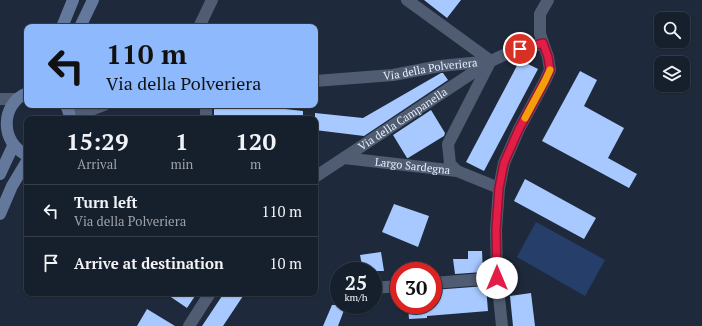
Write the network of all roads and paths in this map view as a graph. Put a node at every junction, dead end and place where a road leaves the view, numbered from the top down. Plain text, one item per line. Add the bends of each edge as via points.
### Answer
1 (73, 0) edge
2 (93, 0) edge
3 (212, 0) edge
4 (407, 0) edge
5 (548, 0) edge
6 (63, 24) edge
7 (81, 24) edge
8 (200, 24) edge
9 (543, 43) junction
10 (491, 61) junction
11 (318, 81) edge
12 (24, 95) edge
13 (16, 99) junction
14 (0, 100) edge
15 (78, 108) edge
16 (96, 108) edge
17 (91, 110) junction
18 (84, 116) edge
19 (2, 121) edge
20 (13, 146) junction
21 (24, 154) edge
22 (344, 158) junction
23 (24, 166) edge
24 (457, 171) junction
25 (0, 174) edge
26 (318, 176) edge
27 (499, 188) junction
28 (0, 214) edge
29 (497, 278) junction
30 (442, 282) edge
31 (208, 296) edge
32 (189, 326) edge
33 (502, 326) edge

1 - 6 street
2 - 7 street
3 - 8 street
4 - 10 street
5 - 9 street via 540,14 540,34
9 - 10 street, Via della Polveriera
9 - 27 street via 550,70 504,163
10 - 11 street, Via della Polveriera via 440,66 393,75
10 - 22 street, Via della Campanella
10 - 24 street, Largo Sardegna via 448,144 450,164
12 - 13 street
13 - 14 street
13 - 19 street
15 - 17 street
16 - 17 street
17 - 18 street
19 - 20 street
20 - 21 street
20 - 25 street
22 - 24 street, Largo Sardegna
22 - 26 street, Via della Campanella
23 - 28 street
24 - 27 street, Largo Sardegna
27 - 29 street via 496,230
29 - 30 street
29 - 33 street
31 - 32 street

